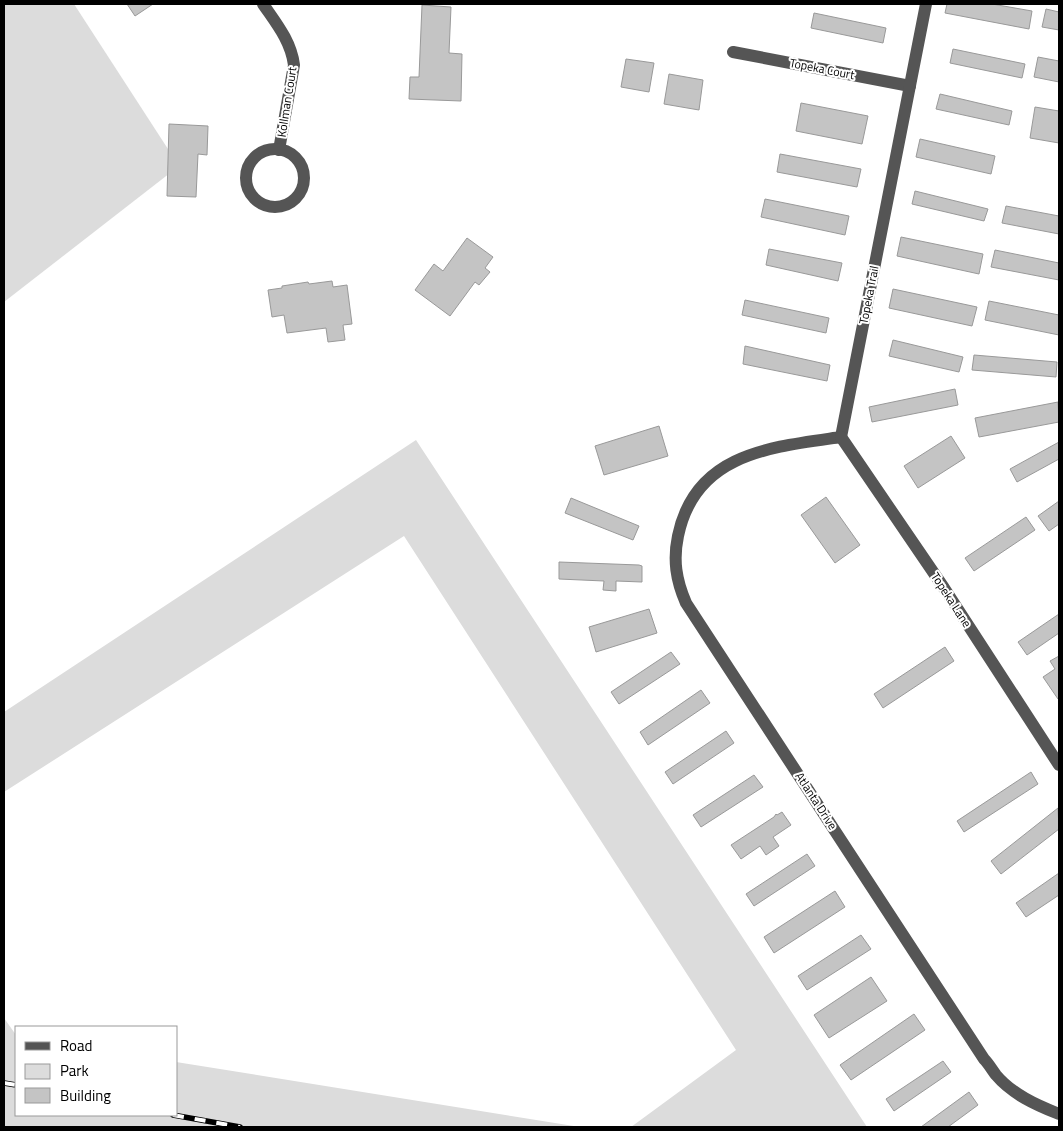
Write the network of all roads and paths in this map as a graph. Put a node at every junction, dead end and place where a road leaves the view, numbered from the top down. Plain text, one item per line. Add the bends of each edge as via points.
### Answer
1 (263, 4) edge
2 (926, 4) edge
3 (733, 52) dead end
4 (910, 86) junction
5 (279, 150) junction
6 (841, 437) junction
7 (1059, 764) edge
8 (1059, 1114) edge

1 - 5 street, Kollman Court via 288,41 294,65
2 - 4 street, Topeka Trail
3 - 4 street, Topeka Court
4 - 6 street, Topeka Trail
5 - 5 street, Kollman Court via 291,154 300,163 304,174 303,187 297,198 287,205 275,207 262,204 252,195 246,176 251,163 260,154
6 - 7 street, Topeka Lane
6 - 8 street, Atlanta Drive via 793,444 751,455 717,472 700,487 683,516 675,548 676,570 686,603 984,1059 1016,1093

